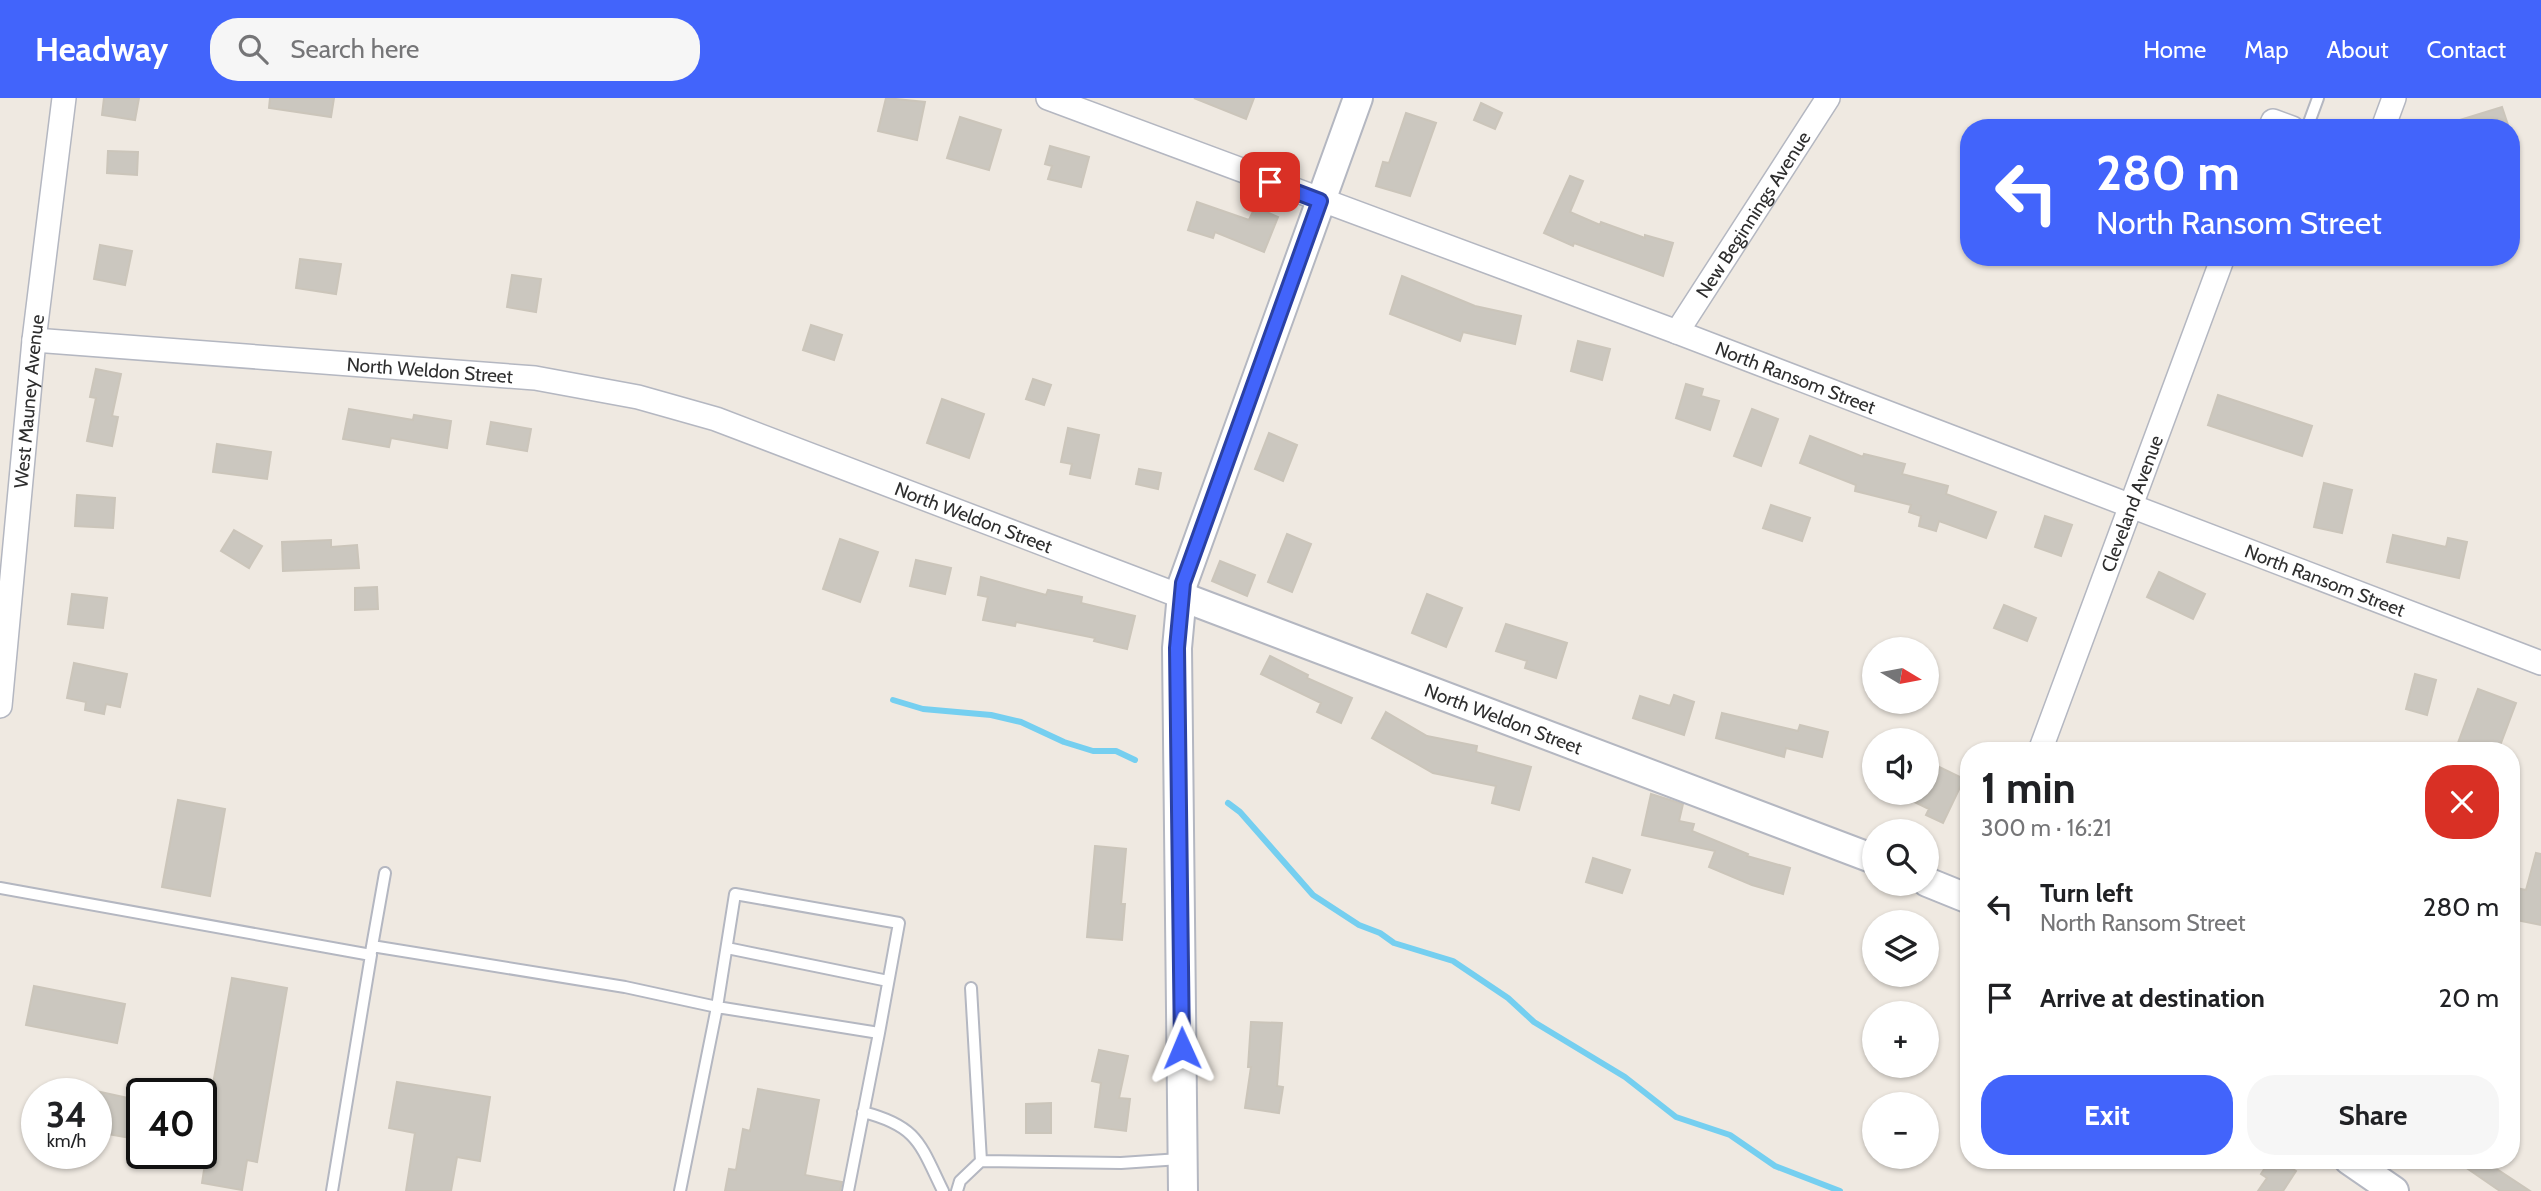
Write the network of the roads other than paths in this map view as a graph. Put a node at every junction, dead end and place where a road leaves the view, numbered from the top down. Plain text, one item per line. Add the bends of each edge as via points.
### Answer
1 (64, 98) edge
2 (1048, 98) edge
3 (1358, 98) edge
4 (1828, 98) edge
5 (2318, 98) edge
6 (2394, 98) edge
7 (2310, 119) edge
8 (2386, 119) edge
9 (1320, 201) junction
10 (2220, 266) edge
11 (1677, 331) junction
12 (34, 340) junction
13 (2132, 508) junction
14 (1180, 596) junction
15 (3, 643) edge
16 (2541, 663) edge
17 (0, 706) edge
18 (2043, 742) edge
19 (1862, 854) edge
20 (385, 873) dead end
21 (1939, 886) edge
22 (0, 888) edge
23 (1960, 895) edge
24 (727, 948) junction
25 (372, 950) junction
26 (888, 981) junction
27 (971, 988) dead end
28 (717, 1007) junction
29 (879, 1033) junction
30 (863, 1112) junction
31 (1183, 1159) junction
32 (981, 1161) junction
33 (2362, 1169) edge
34 (332, 1191) edge
35 (680, 1191) edge
36 (848, 1191) edge
37 (943, 1191) edge
38 (957, 1191) edge
39 (1183, 1191) edge
40 (2394, 1191) edge

1 - 12 street, West Mauney Avenue
2 - 9 street, North Ransom Street
3 - 9 street
4 - 11 street, New Beginnings Avenue
5 - 7 lane
6 - 8 street
9 - 11 street, North Ransom Street
9 - 14 street
10 - 13 street, Cleveland Avenue
11 - 13 street, North Ransom Street
12 - 14 street, North Weldon Street via 535,378 638,397 716,419
12 - 15 street, West Mauney Avenue
13 - 16 street, North Ransom Street
13 - 18 street, Cleveland Avenue
14 - 19 street, North Weldon Street
14 - 31 street
15 - 17 street, West Mauney Avenue
20 - 25 lane
21 - 23 street
22 - 25 lane
24 - 26 lane
24 - 26 lane via 735,894 899,923
24 - 28 lane
25 - 28 lane via 625,987
25 - 34 lane
26 - 29 lane
27 - 32 lane
28 - 29 lane
28 - 35 lane
29 - 30 lane
30 - 36 lane
30 - 37 lane via 891,1119 907,1129 919,1142
31 - 32 lane
31 - 39 street
32 - 38 lane via 960,1181
33 - 40 street

